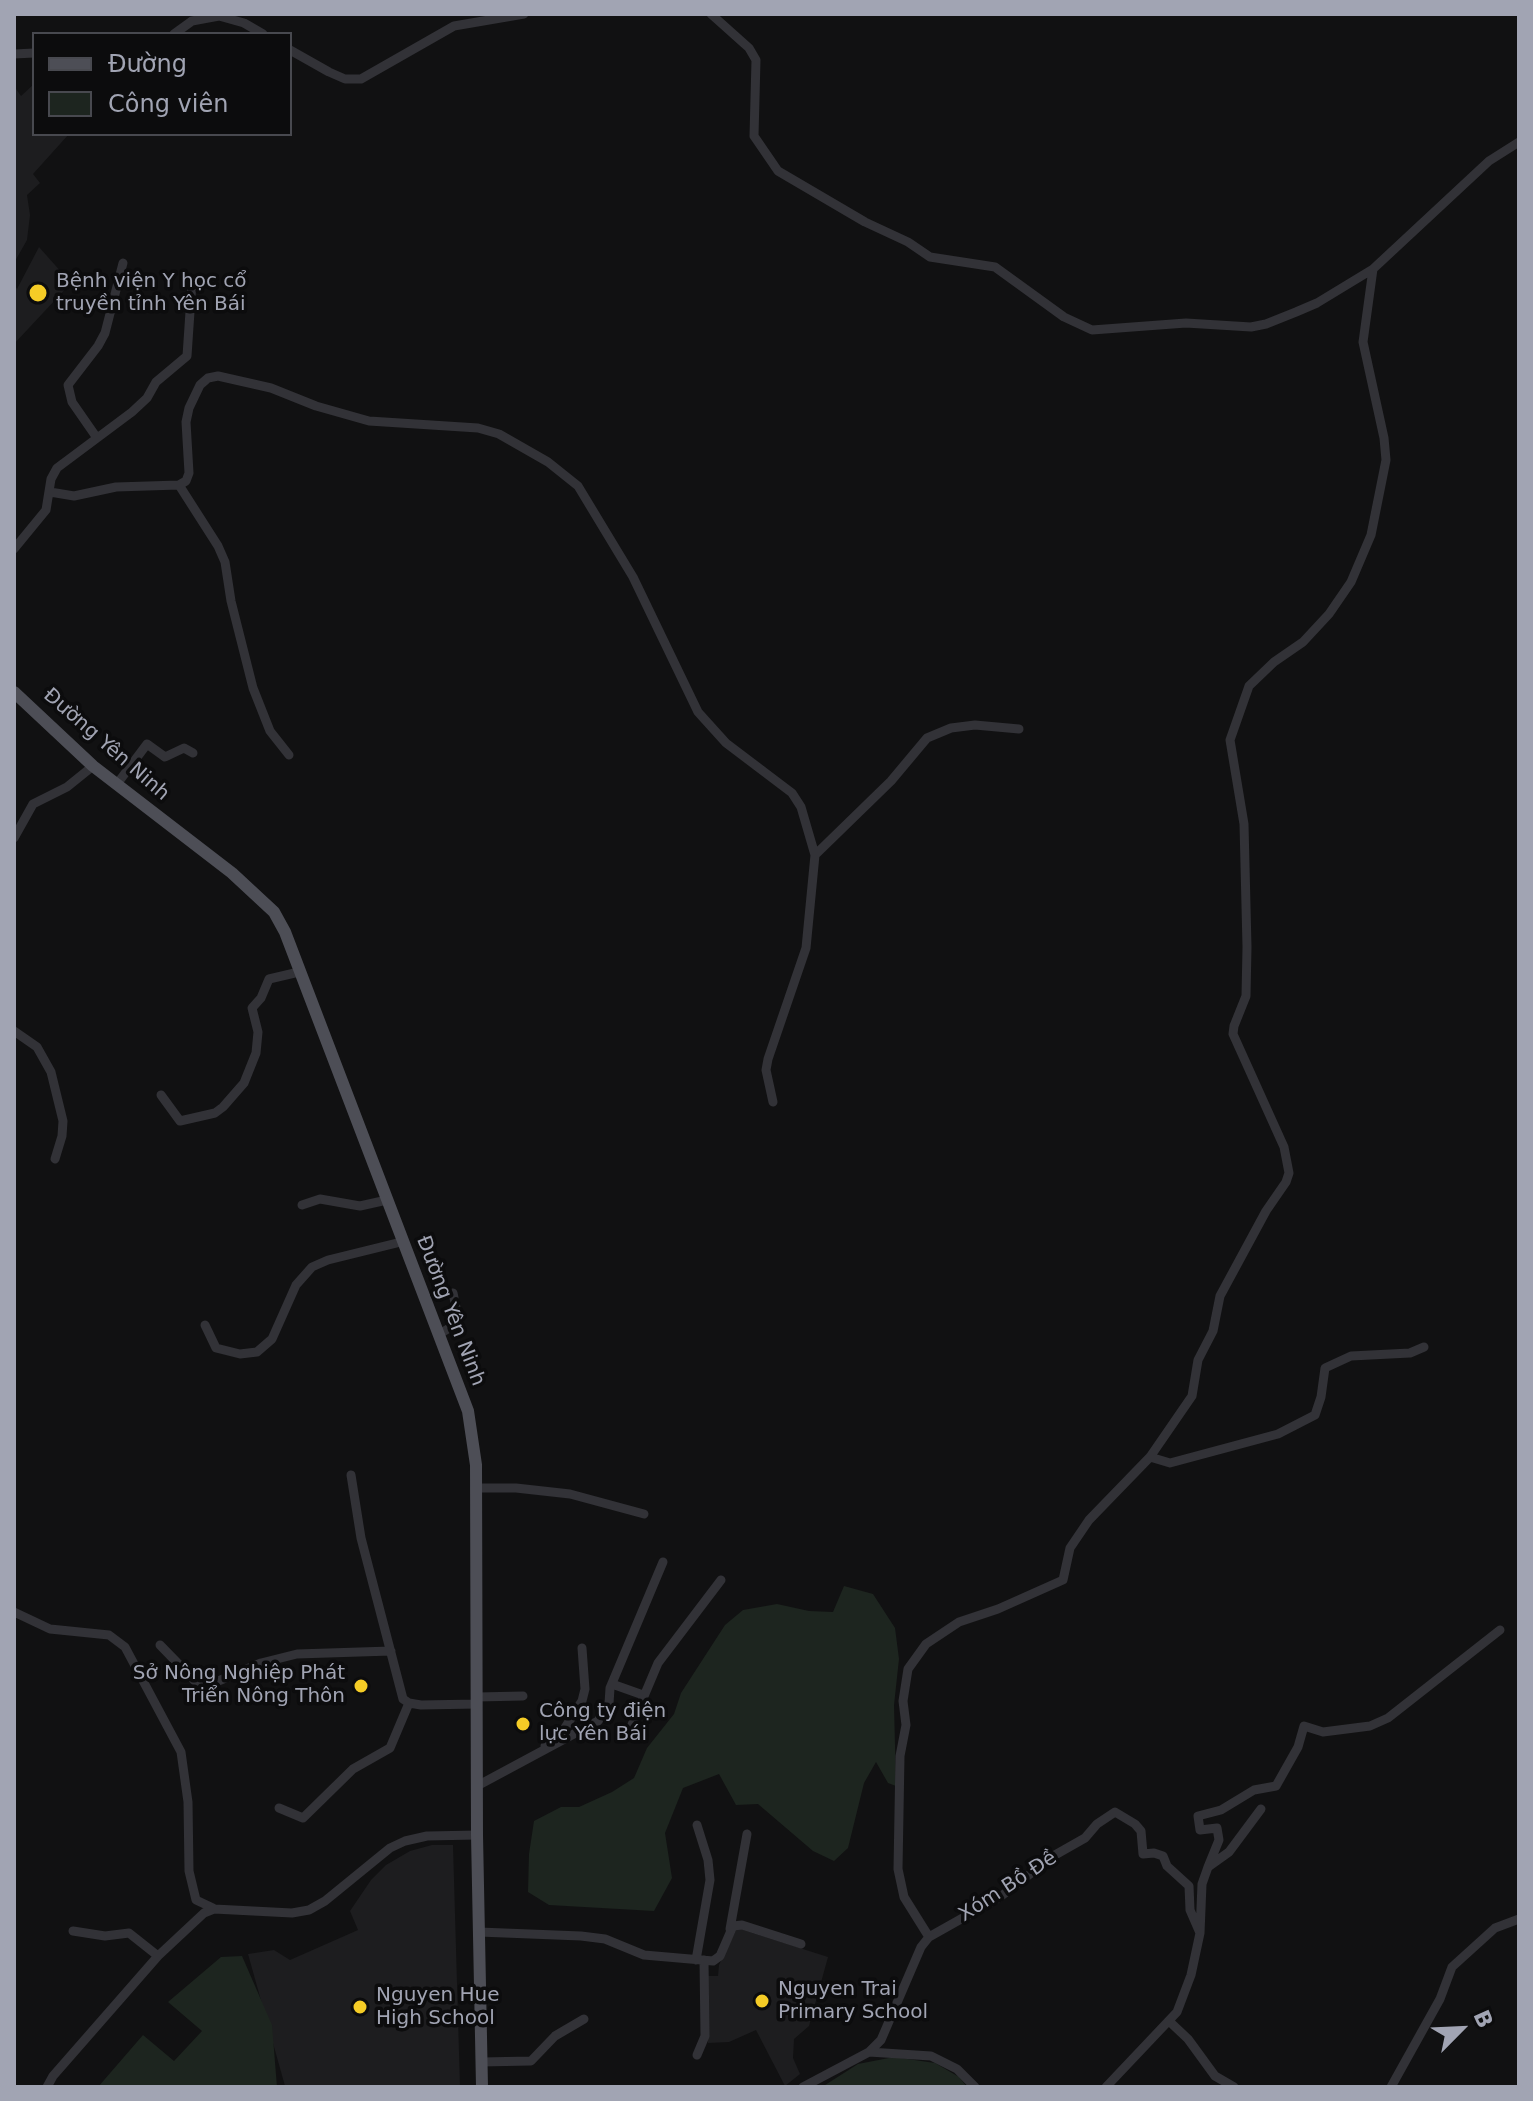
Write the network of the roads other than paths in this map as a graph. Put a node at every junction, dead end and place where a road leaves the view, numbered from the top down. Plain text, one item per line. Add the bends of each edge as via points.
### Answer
1 (524, 14) edge
2 (711, 14) edge
3 (177, 32) edge
4 (260, 32) edge
5 (292, 51) edge
6 (1519, 142) edge
7 (123, 263) dead end
8 (1373, 269) junction
9 (192, 282) dead end
10 (97, 438) junction
11 (179, 485) junction
12 (50, 492) junction
13 (14, 549) edge
14 (14, 692) edge
15 (1019, 729) dead end
16 (193, 753) dead end
17 (289, 755) dead end
18 (93, 766) junction
19 (117, 784) junction
20 (14, 838) edge
21 (815, 855) junction
22 (299, 972) junction
23 (14, 1031) edge
24 (161, 1095) dead end
25 (773, 1102) dead end
26 (55, 1159) dead end
27 (387, 1200) junction
28 (302, 1205) dead end
29 (401, 1242) junction
30 (453, 1293) dead end
31 (205, 1325) dead end
32 (438, 1335) junction
33 (1424, 1347) dead end
34 (1150, 1457) junction
35 (351, 1475) dead end
36 (477, 1488) junction
37 (644, 1514) dead end
38 (663, 1562) dead end
39 (721, 1580) dead end
40 (14, 1612) edge
41 (1500, 1630) dead end
42 (160, 1645) dead end
43 (582, 1648) dead end
44 (391, 1651) junction
45 (612, 1684) junction
46 (643, 1695) junction
47 (523, 1696) dead end
48 (477, 1700) junction
49 (409, 1703) junction
50 (631, 1727) dead end
51 (526, 1760) junction
52 (477, 1786) junction
53 (279, 1808) dead end
54 (1261, 1809) dead end
55 (697, 1825) dead end
56 (747, 1834) dead end
57 (477, 1835) junction
58 (1208, 1867) junction
59 (214, 1909) junction
60 (1519, 1919) edge
61 (730, 1929) junction
62 (73, 1931) dead end
63 (479, 1932) junction
64 (1200, 1933) junction
65 (929, 1937) junction
66 (801, 1944) dead end
67 (158, 1956) junction
68 (700, 1960) junction
69 (584, 2019) dead end
70 (1170, 2022) junction
71 (869, 2052) junction
72 (697, 2055) dead end
73 (481, 2062) junction
74 (47, 2087) edge
75 (482, 2087) edge
76 (803, 2087) edge
77 (975, 2087) edge
78 (1106, 2087) edge
79 (1234, 2087) edge
80 (1391, 2087) edge

1 - 5 street via 454,26 361,79 345,79
2 - 8 street via 756,60 754,136 787,178 930,257 995,267 1064,317 1092,330 1186,323 1260,326 1317,303
3 - 4 street via 192,21 219,16
6 - 8 street via 1489,161
7 - 10 street via 105,333 68,385 72,402
8 - 34 street via 1363,342 1386,460 1371,535 1351,582 1329,614 1249,686 1230,740 1244,824 1247,947 1246,996 1233,1034 1284,1147 1289,1173 1220,1296 1192,1396
9 - 10 street via 187,356 132,412
10 - 12 street via 54,471
11 - 12 street via 116,487 74,496
11 - 17 street via 225,562 253,688 270,731
11 - 21 street via 189,473 189,408 200,385 218,376 369,421 478,428 548,462 585,496 649,609 698,712 726,743 792,793
12 - 13 street via 42,516
14 - 18 main road, Đường Yên Ninh
15 - 21 street via 963,726 927,738
16 - 19 street via 184,748 165,757 147,744
18 - 19 main road, Đường Yên Ninh
18 - 20 street via 33,804
19 - 22 main road, Đường Yên Ninh via 274,912
21 - 25 street via 806,948 766,1070
22 - 24 street via 269,979 252,1008 256,1053 244,1083 223,1107 180,1121
22 - 27 main road, Đường Yên Ninh
23 - 26 street via 37,1047 51,1072 63,1121
27 - 28 street via 360,1206 320,1199
27 - 29 main road, Đường Yên Ninh
29 - 31 street via 312,1267 296,1285 272,1339 257,1352 216,1348
29 - 32 main road, Đường Yên Ninh
30 - 32 street via 459,1322
32 - 36 main road, Đường Yên Ninh via 468,1411
33 - 34 street via 1410,1353 1351,1356 1325,1368 1315,1415 1278,1434 1170,1463
34 - 65 street via 1089,1520 1070,1548 1063,1580 959,1622 926,1644 908,1669 898,1869 904,1897
35 - 44 street via 361,1538
36 - 37 street via 570,1494
36 - 48 main road, Đường Yên Ninh
38 - 45 street
39 - 46 street via 658,1663
40 - 59 street via 43,1627 109,1635 125,1647 181,1752 189,1871 196,1900
41 - 58 street via 1388,1718 1370,1726 1323,1732 1304,1726 1276,1786 1254,1790 1221,1810 1198,1816 1200,1830 1217,1828 1219,1840
42 - 44 street via 195,1681 216,1682 297,1654
43 - 51 street via 582,1701 563,1731
44 - 49 street via 401,1694
45 - 46 street
45 - 51 street via 609,1704 598,1721
46 - 50 street
47 - 48 street
48 - 49 street
48 - 52 main road, Đường Yên Ninh
49 - 53 street via 390,1748 353,1769 303,1818
51 - 52 street
52 - 57 main road, Đường Yên Ninh
54 - 58 street via 1229,1852
55 - 68 street via 710,1880
56 - 61 street
57 - 59 street via 405,1841 309,1910
57 - 63 main road, Đường Yên Ninh
58 - 64 street
59 - 67 street via 197,1918
60 - 80 street via 1495,1928 1452,1967
61 - 66 street via 742,1925
61 - 68 street via 719,1958
62 - 67 street via 129,1933
63 - 68 street via 605,1939 644,1955
63 - 73 main road, Đường Yên Ninh
64 - 65 street, Xóm Bồ Đề via 1190,1910 1189,1886 1163,1856 1143,1854 1141,1831 1115,1812 1000,1897
64 - 70 street via 1191,1975
65 - 71 street via 885,2033
67 - 74 street
68 - 72 street via 705,2036
69 - 73 street via 555,2036 531,2061
70 - 78 street
70 - 79 street via 1215,2076
71 - 76 street
71 - 77 street via 931,2056 957,2069
73 - 75 main road, Đường Yên Ninh

